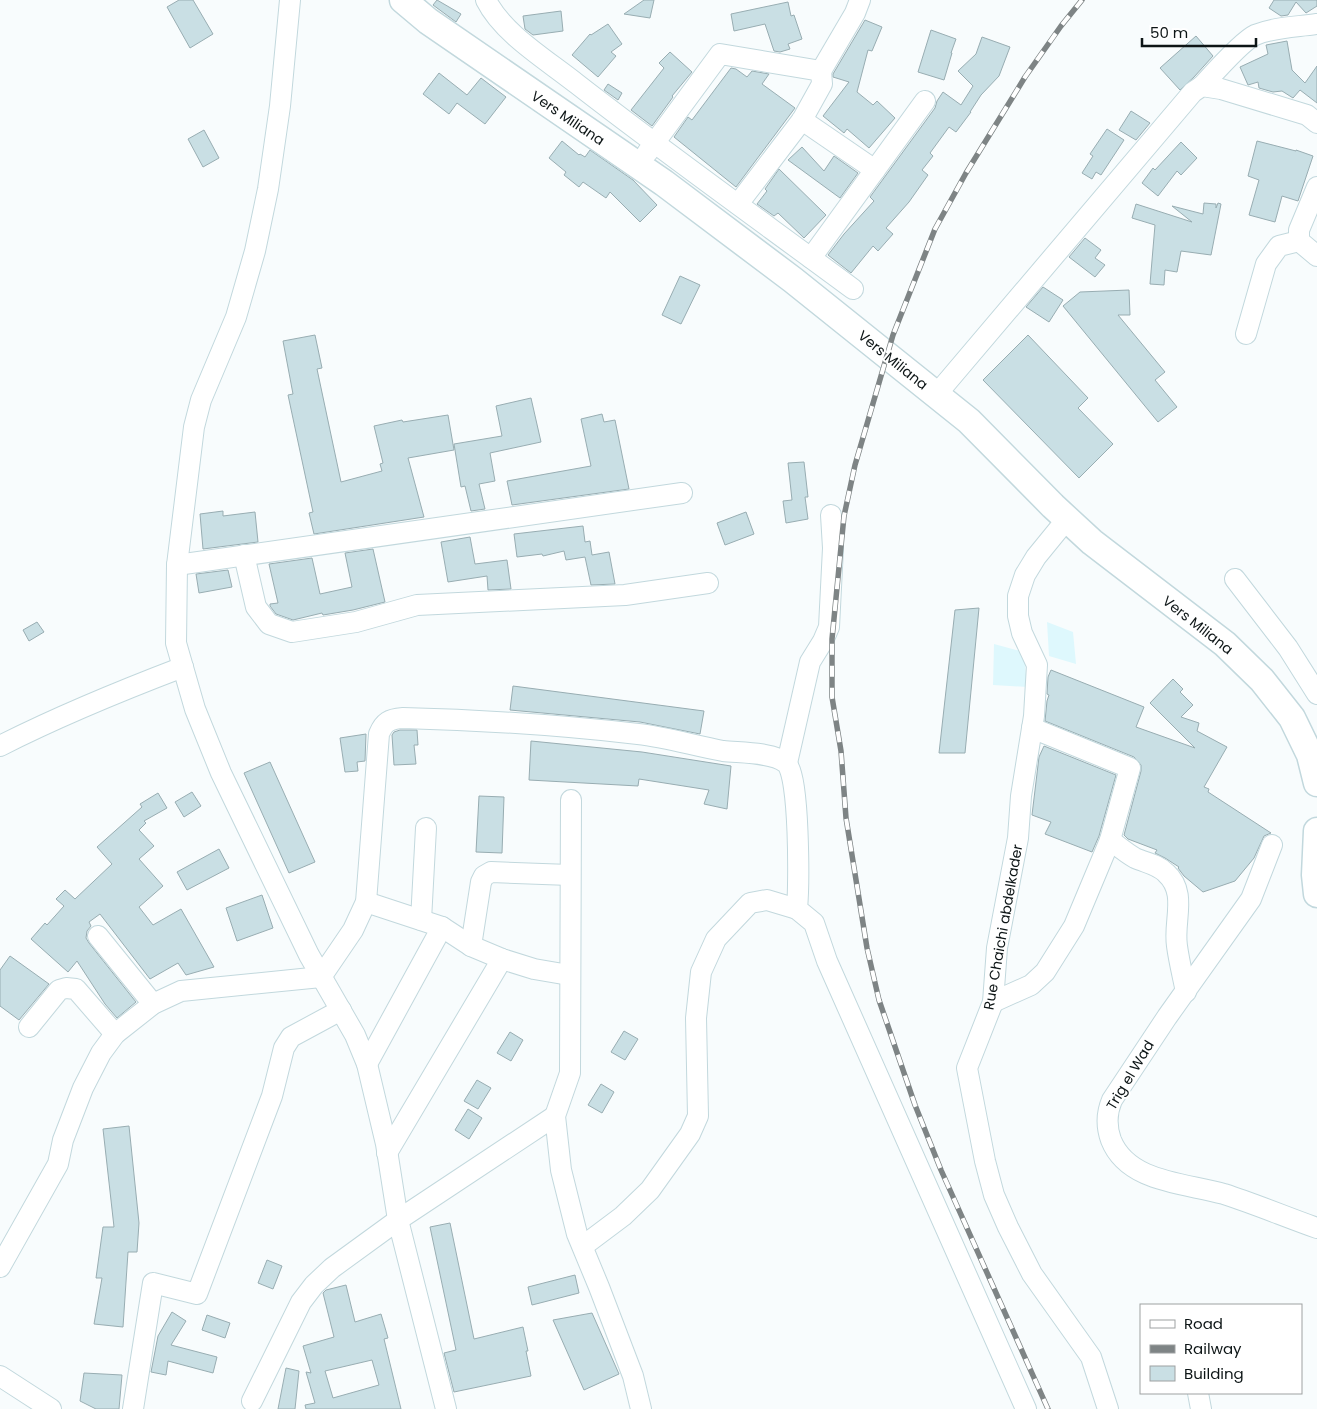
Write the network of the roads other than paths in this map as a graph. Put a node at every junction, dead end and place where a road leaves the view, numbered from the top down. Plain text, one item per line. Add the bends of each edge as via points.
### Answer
1 (290, 0) edge
2 (403, 0) edge
3 (486, 0) edge
4 (860, 0) edge
5 (1317, 24) edge
6 (821, 72) junction
7 (1202, 86) junction
8 (925, 101) dead end
9 (802, 120) junction
10 (1317, 123) edge
11 (655, 143) junction
12 (637, 165) junction
13 (875, 170) junction
14 (1317, 186) edge
15 (738, 204) junction
16 (1299, 242) junction
17 (1317, 256) edge
18 (811, 258) junction
19 (853, 290) dead end
20 (1246, 334) dead end
21 (936, 395) junction
22 (682, 493) dead end
23 (831, 514) dead end
24 (1067, 519) junction
25 (244, 555) junction
26 (177, 565) junction
27 (1235, 579) dead end
28 (708, 583) dead end
29 (183, 667) junction
30 (1317, 694) edge
31 (1032, 728) junction
32 (0, 746) edge
33 (787, 763) junction
34 (1317, 778) edge
35 (571, 800) dead end
36 (426, 828) dead end
37 (1317, 832) edge
38 (1110, 840) junction
39 (1272, 845) dead end
40 (570, 876) junction
41 (1317, 894) edge
42 (366, 902) junction
43 (797, 909) junction
44 (421, 920) junction
45 (442, 927) junction
46 (98, 936) dead end
47 (471, 946) junction
48 (502, 958) junction
49 (569, 975) junction
50 (322, 977) junction
51 (1186, 992) junction
52 (993, 1002) junction
53 (153, 1004) junction
54 (341, 1010) junction
55 (29, 1027) dead end
56 (115, 1034) junction
57 (367, 1064) junction
58 (555, 1116) junction
59 (387, 1153) junction
60 (398, 1220) junction
61 (1317, 1228) edge
62 (583, 1246) junction
63 (0, 1267) edge
64 (0, 1376) edge
65 (1198, 1394) edge
66 (252, 1401) dead end
67 (50, 1409) edge
68 (133, 1409) edge
69 (446, 1409) edge
70 (640, 1409) edge
71 (1026, 1409) edge
72 (1108, 1409) edge
73 (1201, 1409) edge

1 - 26 street via 280,106 261,224 236,317 204,392 194,427
2 - 12 main road, Vers Miliana via 428,22
3 - 11 street via 492,13 516,36
4 - 6 street
5 - 7 street via 1254,35
6 - 9 street via 822,84
6 - 11 street via 720,54
7 - 10 street via 1307,115
7 - 21 street via 1193,92
8 - 13 street
9 - 13 street
9 - 15 street
11 - 12 street
11 - 15 street
12 - 21 main road, Vers Miliana via 793,280
13 - 18 street
14 - 16 street via 1299,230
15 - 18 street
16 - 17 street
16 - 20 street via 1279,246 1266,264
18 - 19 street
21 - 24 main road, Vers Miliana via 969,421
22 - 25 street
23 - 33 street via 833,548 829,627 810,662
24 - 31 street, Rue Chaichi abdelkader via 1036,557 1018,596 1022,633 1037,665
24 - 34 main road, Vers Miliana via 1092,542 1225,644 1262,680 1292,718 1310,754
25 - 26 street
25 - 28 street via 256,607 269,624 292,632 356,622 418,604 625,595
26 - 29 street via 176,643
27 - 30 street via 1288,648
29 - 32 street via 124,689
29 - 50 street via 195,708 222,773
31 - 38 street via 1130,768
31 - 52 street, Rue Chaichi abdelkader via 1018,838 997,948
33 - 42 street via 774,757 723,751 640,734 484,720 392,719 383,725 379,734
33 - 43 street via 795,789
35 - 40 street
36 - 44 street
37 - 41 main road
38 - 51 street via 1134,857 1156,865 1168,874 1177,890 1176,945
38 - 52 street via 1074,926 1045,972 1031,985
39 - 51 street, Trig el Wad via 1251,900
40 - 47 street via 492,872 484,876
40 - 49 street
42 - 44 street
42 - 50 street via 354,930
43 - 62 street via 767,900 750,903 716,940 701,972 696,1018 698,1116 690,1134 650,1190 623,1216
43 - 71 street via 814,923 827,961
44 - 45 street
45 - 47 street
45 - 57 street
46 - 53 street
47 - 48 street
48 - 49 street via 534,969
48 - 59 street
49 - 58 street via 570,1073
50 - 53 street via 181,990
50 - 54 street
51 - 61 street, Trig el Wad via 1112,1100 1107,1113 1108,1131 1114,1148 1132,1166 1152,1176 1223,1194
52 - 72 street, Rue Chaichi abdelkader via 967,1068 994,1196 1032,1274 1091,1357
53 - 56 street
54 - 57 street
54 - 68 street via 291,1037 284,1048 272,1096 197,1294 153,1283
55 - 56 street via 59,990 66,988 76,990
56 - 63 street via 83,1088 63,1140 58,1164
57 - 59 street
58 - 60 street
58 - 62 street via 561,1170
59 - 60 street
60 - 66 street via 314,1285 301,1302
60 - 69 street
62 - 70 street via 632,1376
64 - 67 street
65 - 73 street

